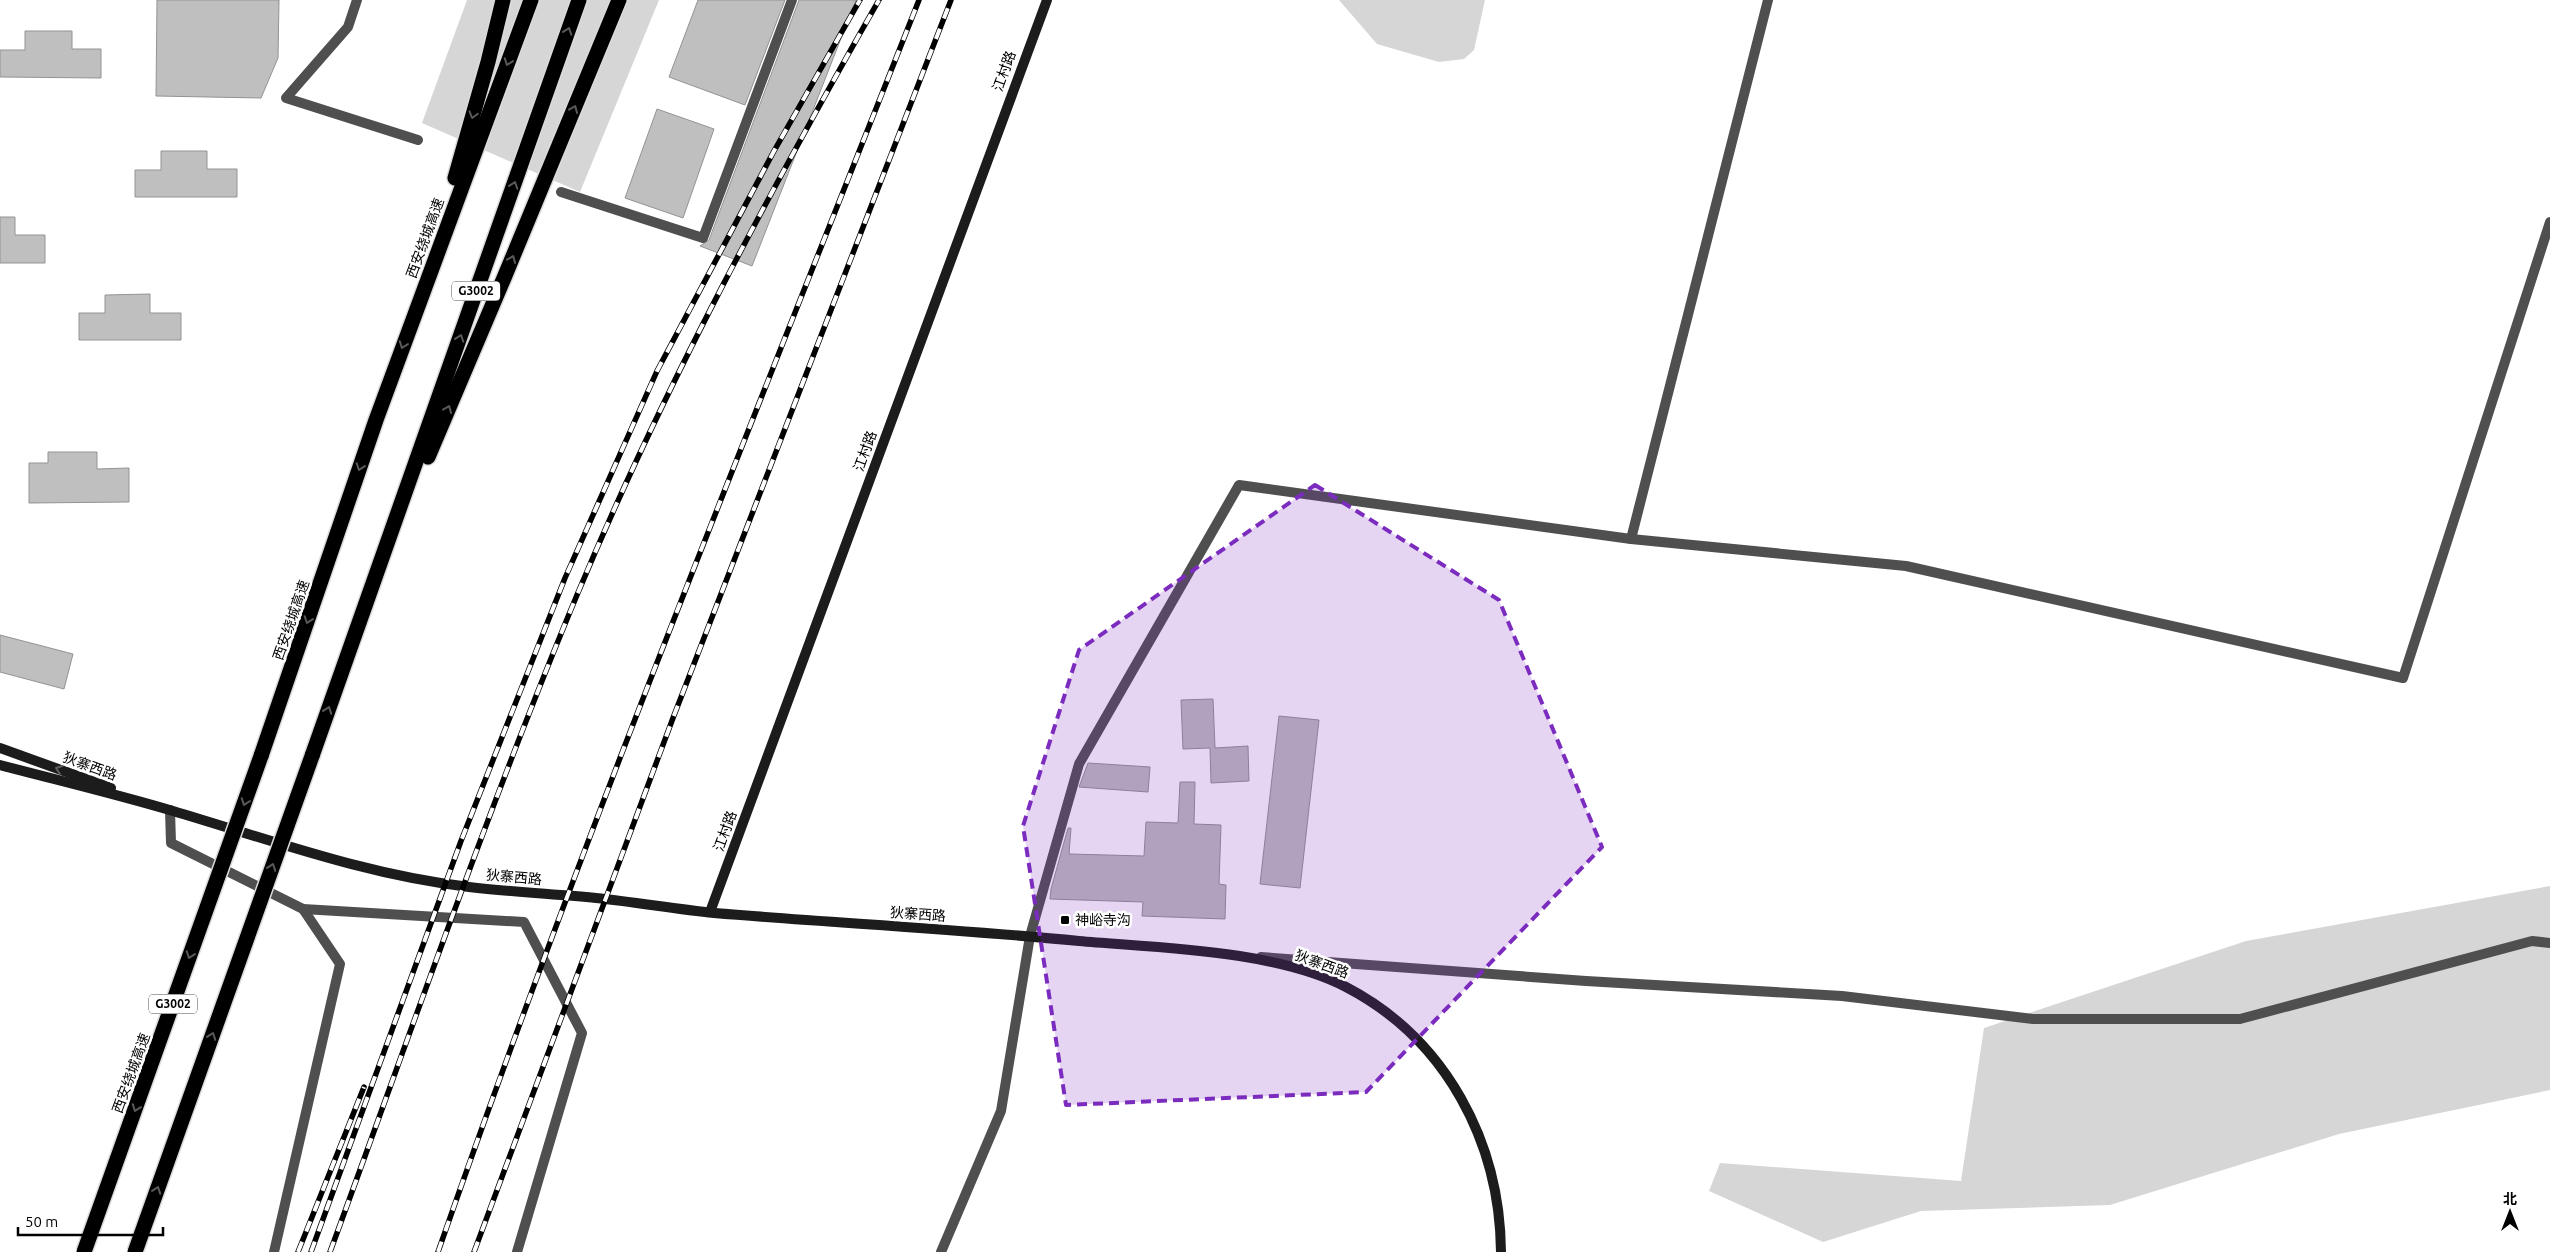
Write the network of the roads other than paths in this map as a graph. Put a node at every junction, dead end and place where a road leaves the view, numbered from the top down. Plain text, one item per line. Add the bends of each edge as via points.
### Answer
1 (357, 0) edge
2 (503, 0) edge
3 (531, 0) edge
4 (579, 0) edge
5 (619, 0) edge
6 (792, 0) edge
7 (1047, 0) edge
8 (1768, 0) edge
9 (418, 140) dead end
10 (561, 192) dead end
11 (2550, 222) edge
12 (426, 282) junction
13 (1631, 539) junction
14 (374, 582) junction
15 (0, 748) edge
16 (0, 765) edge
17 (170, 810) junction
18 (303, 910) junction
19 (710, 912) junction
20 (1030, 936) junction
21 (2550, 943) edge
22 (1208, 953) junction
23 (84, 1252) edge
24 (135, 1252) edge
25 (274, 1252) edge
26 (518, 1252) edge
27 (942, 1252) edge
28 (1500, 1252) edge

1 - 9 street via 348,27 286,98
2 -> 12 highway
3 -> 12 highway, 西安绕城高速 / G3002
14 -> 4 highway, G3002
14 -> 5 highway via 501,287
6 - 10 street via 703,238
7 - 19 main road, 江村路
8 - 13 street
11 - 13 street via 2403,678 1906,566
12 -> 23 highway, 西安绕城高速 / G3002, bridge via 262,756
13 - 20 street via 1239,485 1078,764
24 -> 14 highway, G3002, bridge
17 -> 15 main road, 狄寨西路
16 - 17 main road, 狄寨西路
17 - 18 street via 171,843
17 - 19 main road, 狄寨西路 via 334,861 400,876 468,887 600,898
18 - 25 street via 340,964
18 - 26 street via 524,922 582,1033
19 - 20 main road, 狄寨西路
20 - 22 main road, 狄寨西路
20 - 27 street via 1001,1111
21 - 22 street via 2532,941 2240,1019 2033,1019 1842,996
22 - 28 main road, 狄寨西路 via 1288,966 1335,982 1377,1007 1418,1041 1454,1085 1479,1134 1496,1190

